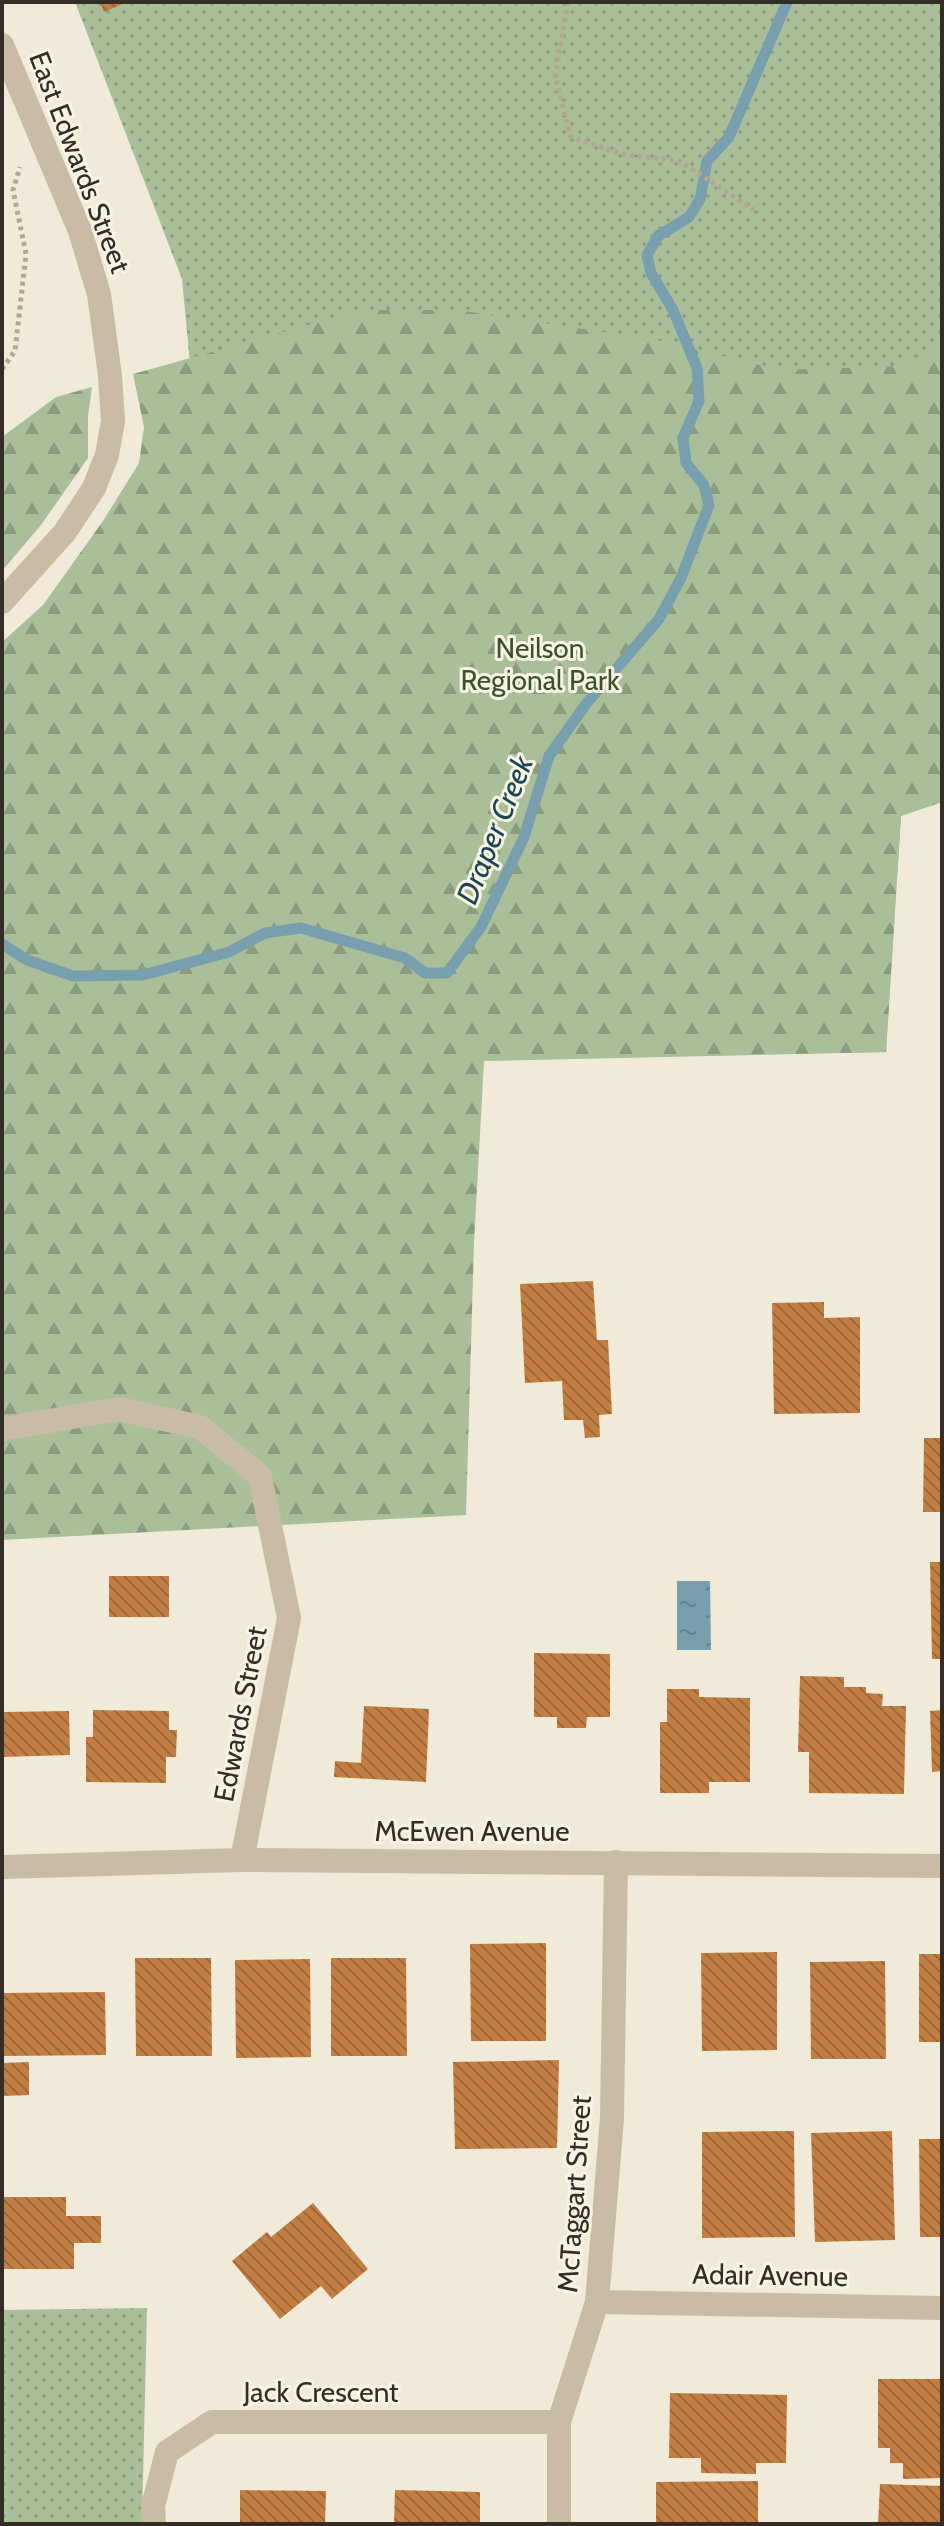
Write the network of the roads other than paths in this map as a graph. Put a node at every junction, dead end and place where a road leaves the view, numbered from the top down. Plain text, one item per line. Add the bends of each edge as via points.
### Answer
1 (2, 45) edge
2 (2, 602) edge
3 (2, 1429) edge
4 (242, 1860) junction
5 (616, 1862) junction
6 (942, 1866) edge
7 (2, 1867) edge
8 (597, 2302) junction
9 (942, 2308) edge
10 (559, 2422) junction
11 (154, 2524) edge
12 (559, 2524) edge

1 - 2 street, East Edwards Street via 80,231 99,294 113,421 94,488 65,532
3 - 4 street, Edwards Street via 119,1409 200,1427 260,1476 289,1618
4 - 5 street, McEwen Avenue
4 - 7 street, McEwen Avenue
5 - 6 street, McEwen Avenue
5 - 8 street, McTaggart Street via 612,2118
8 - 9 street, Adair Avenue
8 - 10 street, McTaggart Street
10 - 11 street, Jack Crescent via 212,2422 167,2452 153,2506
10 - 12 street, McTaggart Street

